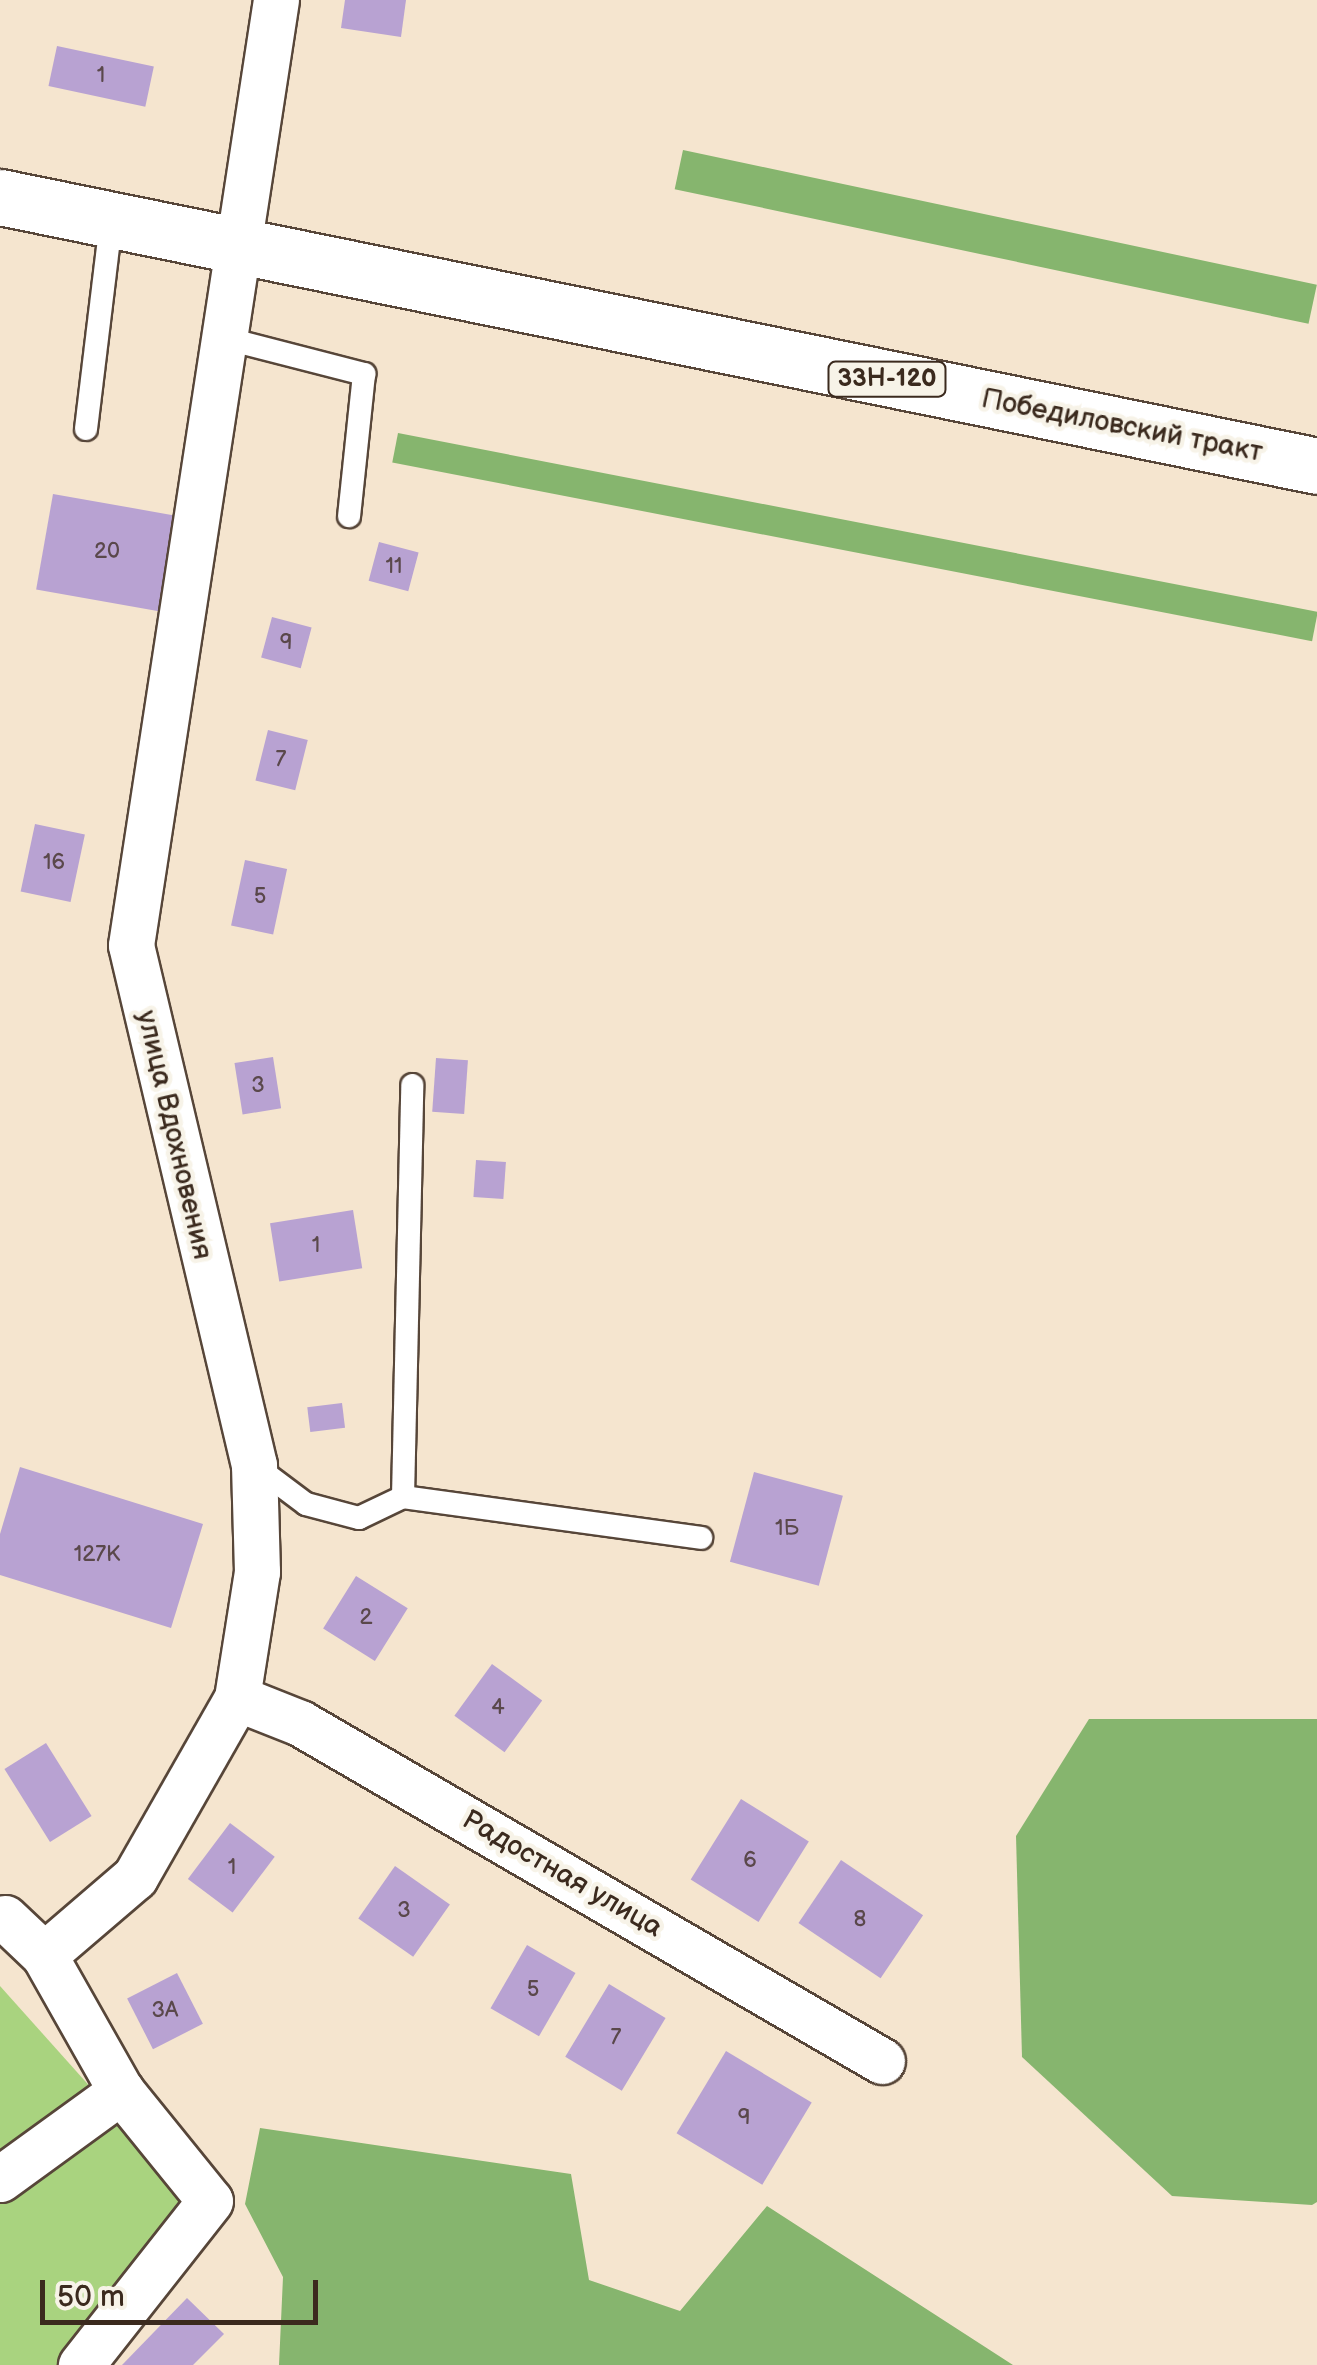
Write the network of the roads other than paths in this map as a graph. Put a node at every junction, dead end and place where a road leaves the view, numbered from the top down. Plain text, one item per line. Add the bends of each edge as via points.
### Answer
1 (276, 0) edge
2 (0, 197) edge
3 (111, 221) junction
4 (238, 248) junction
5 (224, 338) junction
6 (86, 430) dead end
7 (1317, 466) edge
8 (349, 516) dead end
9 (412, 1085) dead end
10 (254, 1465) junction
11 (403, 1497) junction
12 (701, 1538) dead end
13 (237, 1698) junction
14 (2, 1914) edge
15 (44, 1955) junction
16 (882, 2061) dead end
17 (121, 2091) junction
18 (0, 2178) edge
19 (81, 2365) edge

1 - 4 street, улица Вдохновения
2 - 3 main road, 33Н-120
3 - 4 main road, 33Н-120
3 - 6 lane
4 - 5 street, улица Вдохновения
4 - 7 main road, Победиловский тракт / 33Н-120
5 - 8 lane via 364,374
5 - 10 street, улица Вдохновения via 131,946
9 - 11 lane
10 - 11 lane via 306,1504 359,1518
10 - 13 street, улица Вдохновения via 257,1572
11 - 12 lane
13 - 15 street, улица Вдохновения via 135,1876
13 - 16 street, Радостная улица via 300,1723
14 - 15 street
15 - 17 street
17 - 18 street
17 - 19 street via 210,2200

